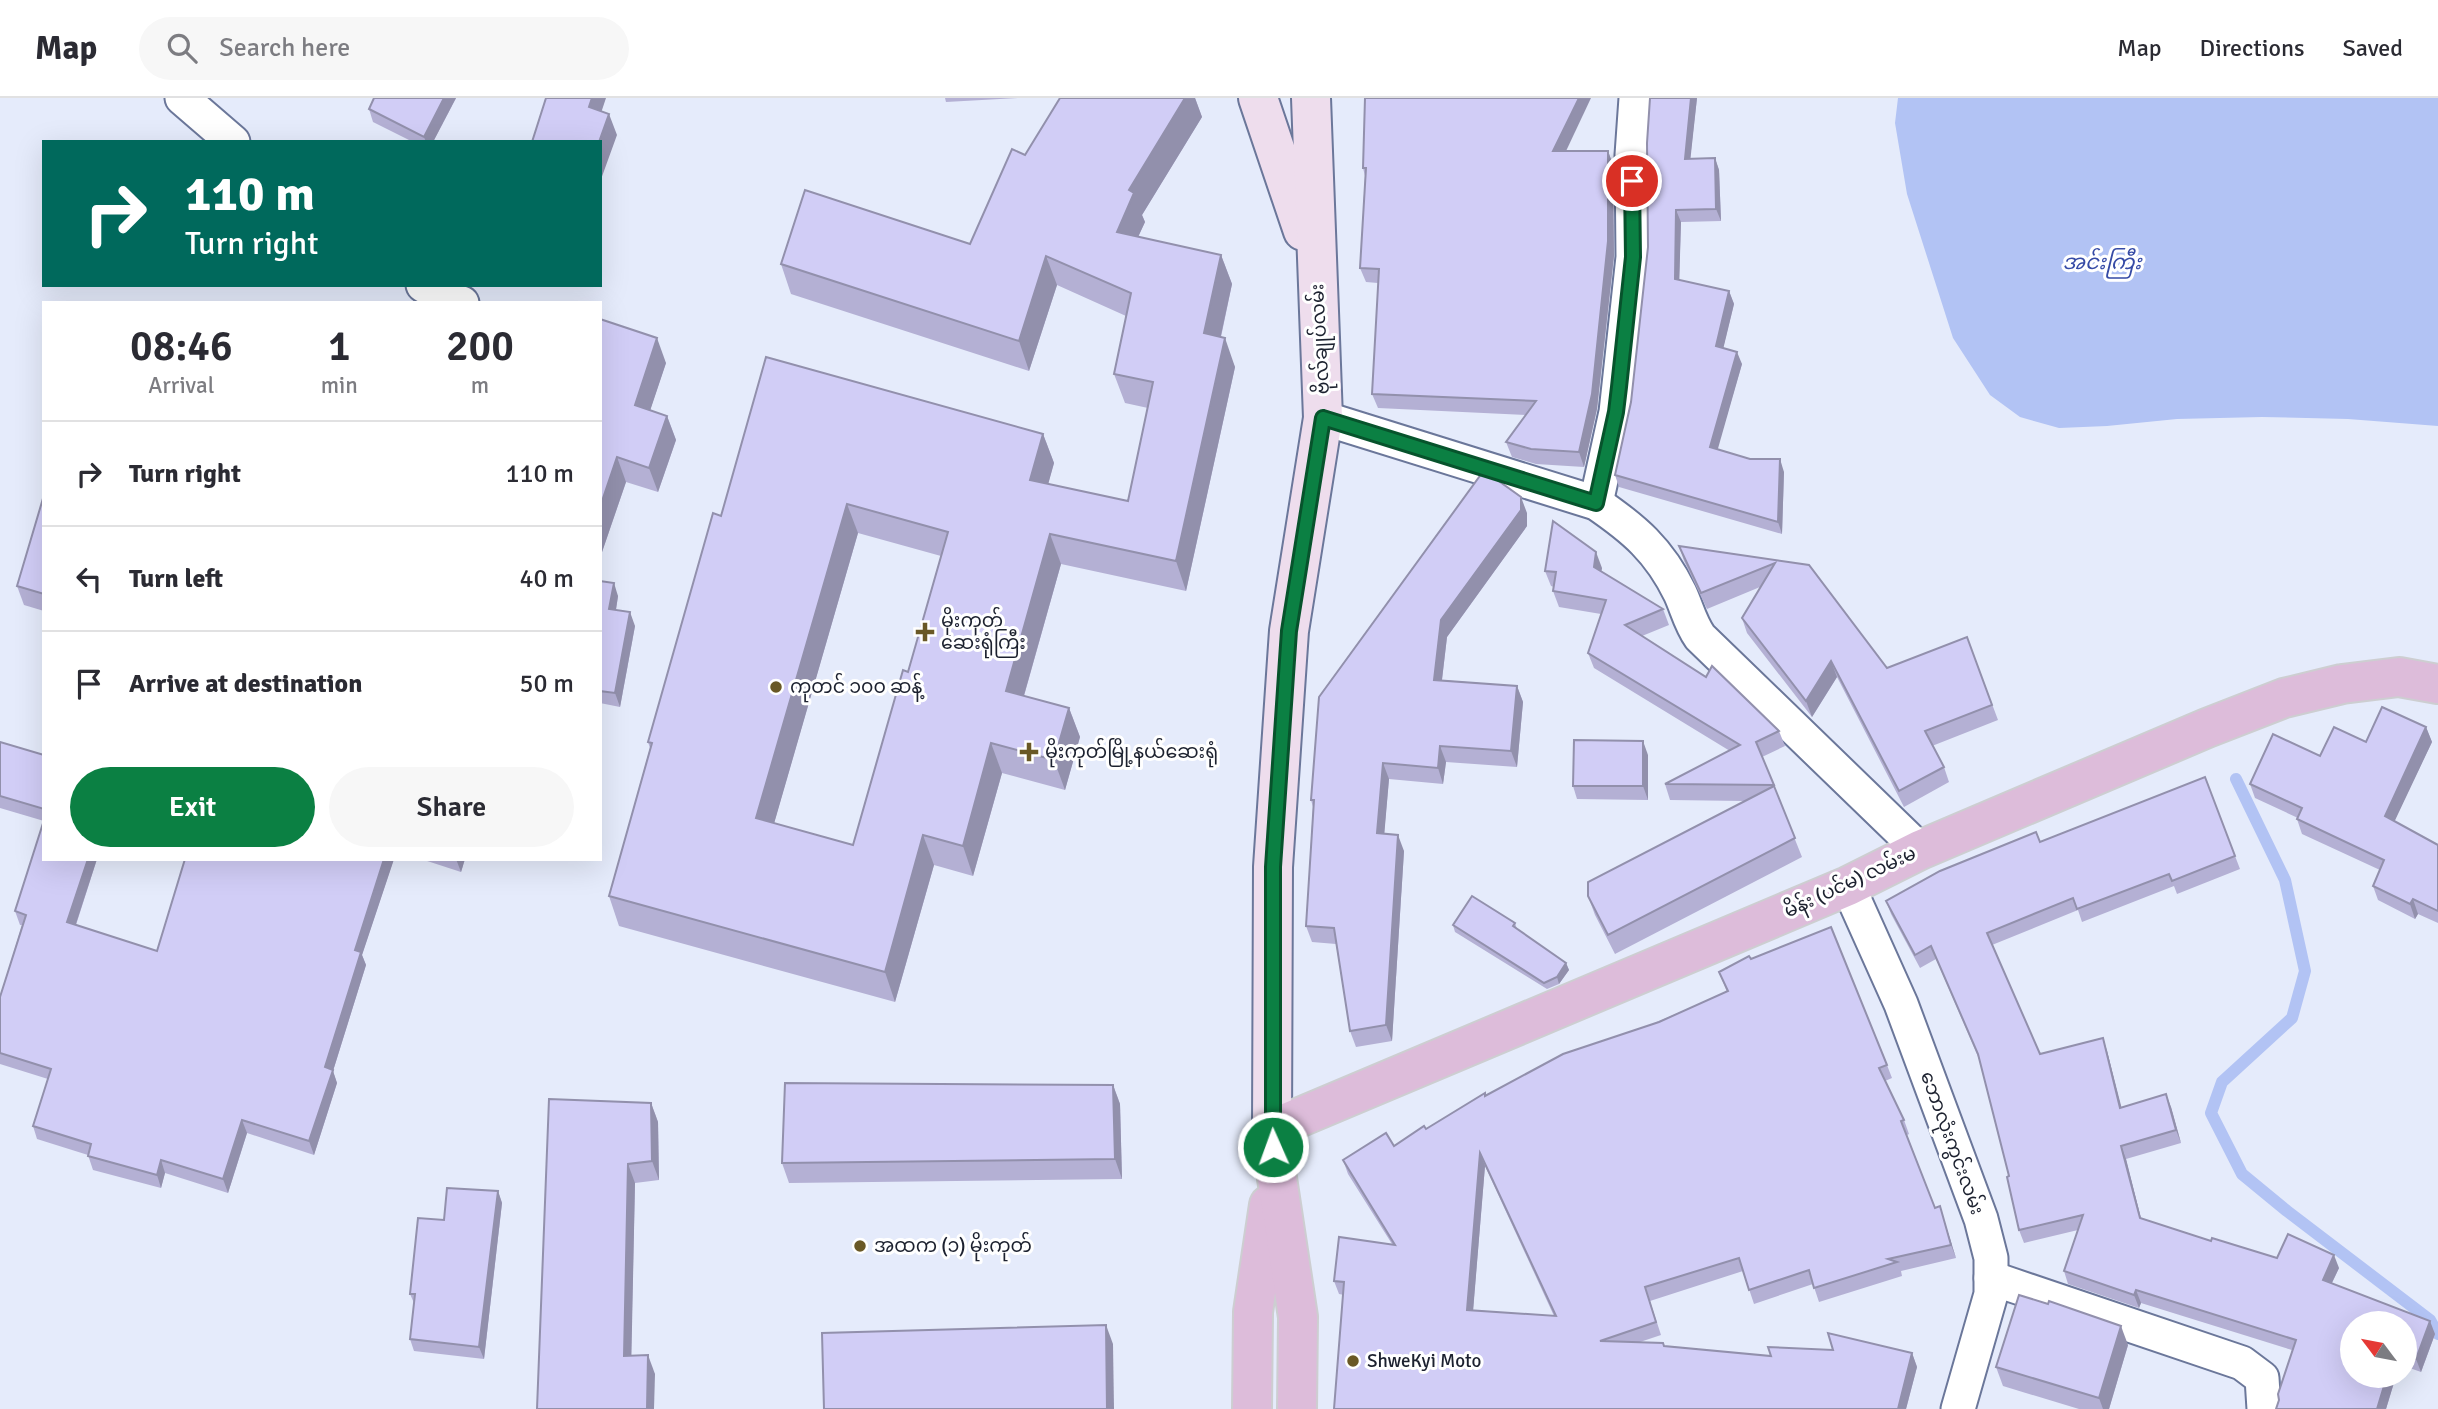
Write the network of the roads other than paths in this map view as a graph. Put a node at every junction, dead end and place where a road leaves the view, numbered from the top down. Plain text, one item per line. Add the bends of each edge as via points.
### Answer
1 (182, 98) edge
2 (1258, 98) edge
3 (1311, 98) edge
4 (1636, 98) edge
5 (231, 140) edge
6 (1317, 273) junction
7 (426, 287) edge
8 (455, 301) edge
9 (1323, 418) junction
10 (1596, 503) junction
11 (2438, 684) edge
12 (1920, 849) junction
13 (1848, 886) junction
14 (1273, 1147) junction
15 (1991, 1278) junction
16 (1252, 1409) edge
17 (1297, 1409) edge
18 (1958, 1409) edge
19 (2264, 1409) edge

1 - 5 street
2 - 6 main road
3 - 6 main road, ဗိုလ်‌ချုပ်‌လမ်း
4 - 10 street via 1633,257 1616,412
6 - 9 main road, ဗိုလ်‌ချုပ်‌လမ်း
7 - 8 street
9 - 10 street
9 - 14 main road, ဗိုလ်‌ချုပ်‌လမ်း via 1287,660 1273,867
10 - 12 street via 1632,527 1655,551 1700,637
11 - 12 main road, မိန်း (ပင်မ) လမ်းမ via 2399,677 2284,698
12 - 13 main road, မိန်း (ပင်မ) လမ်းမ
13 - 14 main road, မိန်း (ပင်မ) လမ်းမ
13 - 15 street, ‌ဘောလုံးကွင်းလမ်း via 1901,1004 1972,1194 1991,1258
14 - 16 main road via 1253,1312
14 - 17 main road via 1298,1317
15 - 18 street, ‌ဘောလုံးကွင်းလမ်း via 1991,1294
15 - 19 street via 2242,1363 2262,1378

